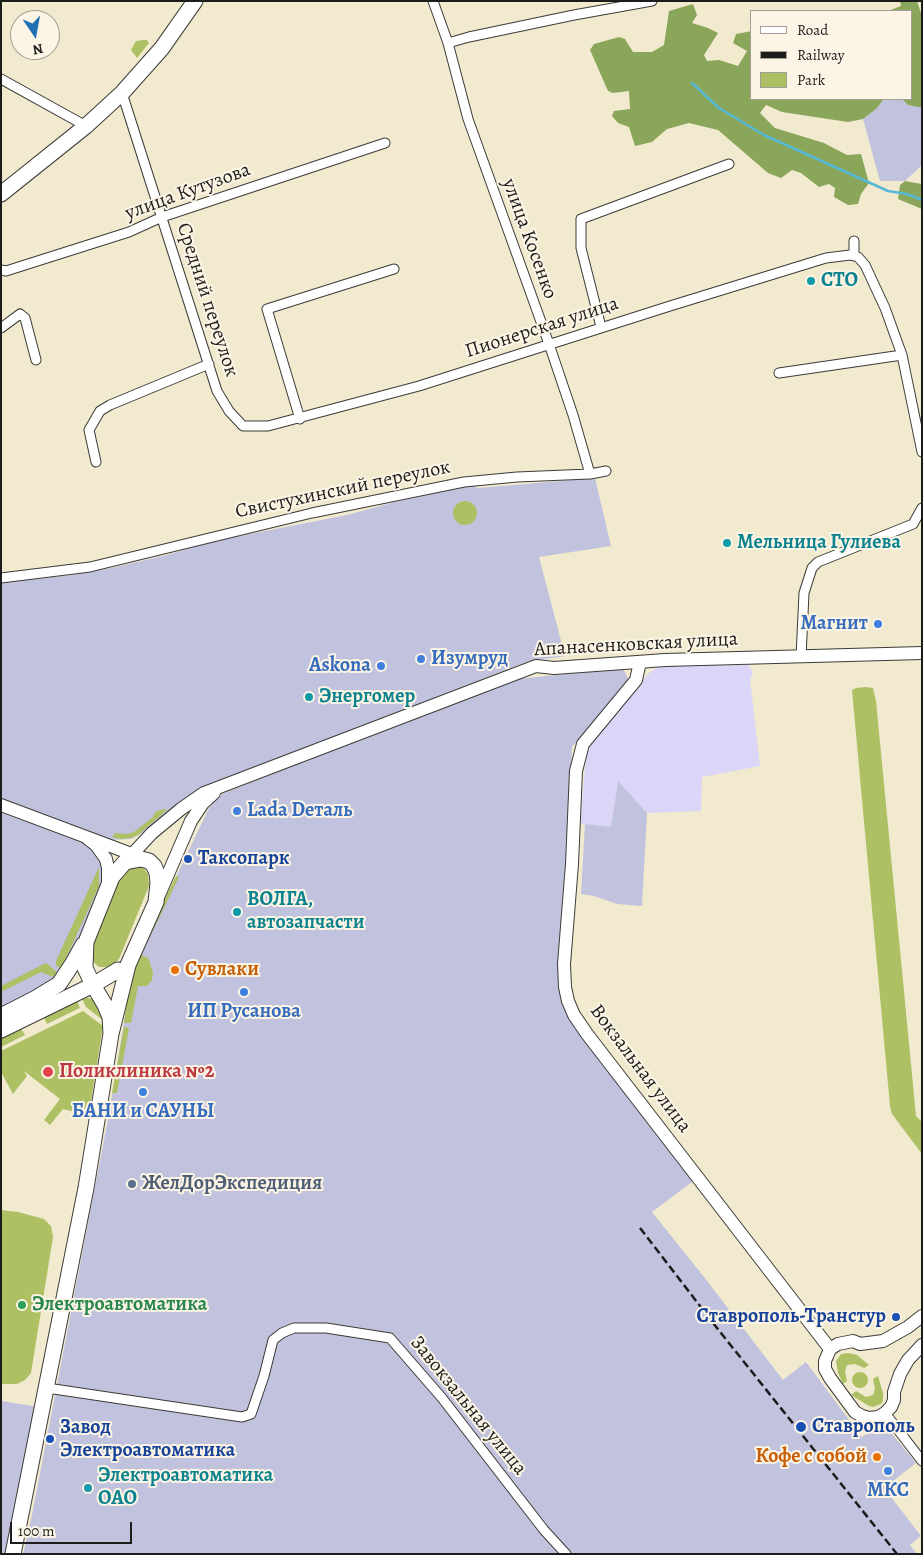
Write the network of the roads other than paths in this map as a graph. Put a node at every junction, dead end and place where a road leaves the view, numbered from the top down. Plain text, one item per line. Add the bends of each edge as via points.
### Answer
1 (195, 1) edge
2 (433, 1) edge
3 (652, 1) edge
4 (448, 44) junction
5 (1, 79) edge
6 (122, 93) junction
7 (86, 126) junction
8 (385, 143) dead end
9 (729, 164) dead end
10 (1, 194) edge
11 (162, 217) junction
12 (854, 241) dead end
13 (852, 255) junction
14 (394, 269) dead end
15 (1, 270) edge
16 (601, 327) junction
17 (1, 328) edge
18 (549, 344) junction
19 (902, 355) junction
20 (36, 360) dead end
21 (210, 364) junction
22 (779, 373) dead end
23 (918, 414) edge
24 (300, 419) junction
25 (243, 426) joint
26 (922, 452) edge
27 (96, 462) dead end
28 (606, 471) dead end
29 (590, 474) junction
30 (922, 508) edge
31 (1, 578) edge
32 (922, 653) edge
33 (800, 657) junction
34 (640, 662) junction
35 (224, 786) junction
36 (1, 805) edge
37 (152, 833) junction
38 (84, 836) junction
39 (107, 844) junction
40 (128, 857) junction
41 (108, 888) junction
42 (156, 902) junction
43 (88, 934) junction
44 (137, 945) junction
45 (85, 955) junction
46 (118, 970) junction
47 (93, 985) junction
48 (75, 994) junction
49 (105, 1005) junction
50 (1, 1016) edge
51 (1, 1030) edge
52 (111, 1034) junction
53 (922, 1316) edge
54 (922, 1345) edge
55 (830, 1349) junction
56 (47, 1388) junction
57 (885, 1414) junction
58 (922, 1461) edge
59 (13, 1554) edge
60 (566, 1554) edge

1 - 6 main road via 162,48
2 - 4 street, улица Косенко
3 - 4 street via 469,37
4 - 18 street, улица Косенко via 468,119
5 - 7 street
6 - 7 main road
6 - 11 street, Средний переулок
7 - 10 main road
8 - 11 street, улица Кутузова
9 - 16 street via 581,219 581,248
11 - 15 street, улица Кутузова via 129,232
11 - 21 street, Средний переулок
12 - 13 street
13 - 16 street, Пионерская улица via 826,258
13 - 19 street via 865,265
14 - 24 street via 267,309
16 - 18 street, Пионерская улица
17 - 20 street via 20,314 25,318
18 - 24 street, Пионерская улица via 419,386
18 - 29 street, улица Косенко
19 - 22 street
19 - 23 street
21 - 25 street, Средний переулок via 217,391
21 - 27 street via 100,411 89,430
23 - 26 street
24 - 25 street, Пионерская улица via 268,426
28 - 29 street, Свистухинский переулок
29 - 31 street, Свистухинский переулок via 517,476 464,482 312,513 90,566
30 - 33 street via 913,524 818,562 812,568 804,594
32 - 33 main road, Апанасенковская улица
33 - 34 main road, Апанасенковская улица
34 - 35 main road, Апанасенковская улица via 554,668 536,666
34 - 55 main road, Вокзальная улица via 636,680 583,744 576,771 564,964 568,1001 587,1034
35 - 37 main road, Апанасенковская улица via 193,800
35 - 42 main road via 204,803 190,821
36 - 38 main road
37 - 39 main road via 134,842
37 - 40 main road
38 - 39 main road
38 - 41 main road via 106,859
39 - 40 main road
40 - 41 main road via 112,877
40 - 42 main road via 141,858 154,866 158,883
41 - 43 main road
42 - 44 main road
43 - 45 main road
43 - 50 main road via 59,984
44 - 46 main road
44 - 52 main road via 128,966
45 - 46 main road via 92,968 109,973
45 - 47 main road via 85,968
46 - 47 main road
47 - 48 main road
47 - 49 main road
48 - 49 main road via 92,994
48 - 51 main road
49 - 52 main road
52 - 56 main road via 86,1188
53 - 55 main road via 883,1341 845,1342
54 - 57 main road via 904,1366 894,1400
55 - 57 main road via 825,1361 826,1369 854,1412 869,1418
56 - 59 main road
56 - 60 street, Завокзальная улица via 242,1417 251,1414 273,1340 282,1332 294,1328 326,1328 390,1338
57 - 58 street

